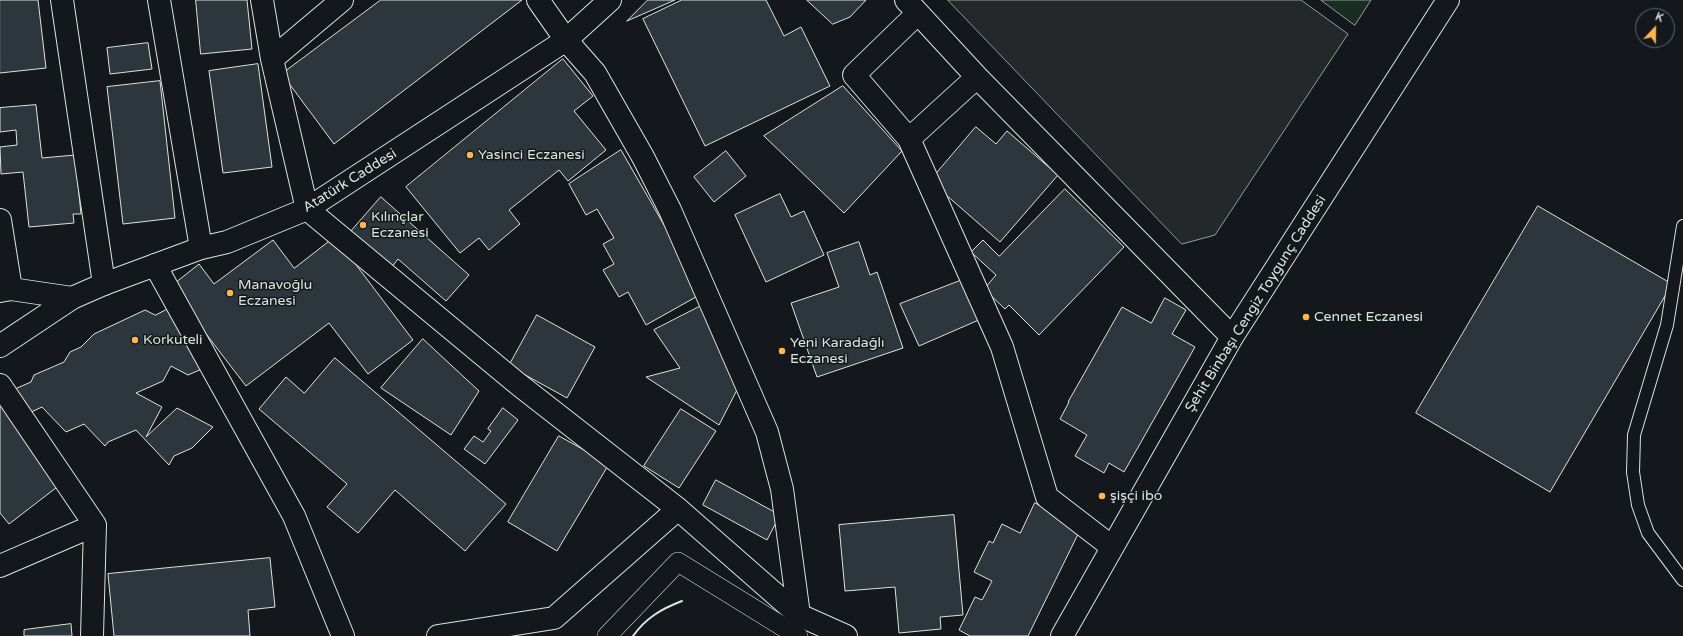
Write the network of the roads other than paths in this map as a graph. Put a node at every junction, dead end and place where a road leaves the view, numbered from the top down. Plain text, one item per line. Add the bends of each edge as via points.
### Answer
1 (62, 0) edge
2 (159, 0) edge
3 (262, 0) edge
4 (342, 0) edge
5 (538, 0) edge
6 (610, 0) edge
7 (1448, 0) edge
8 (912, 6) edge
9 (566, 40) junction
10 (272, 59) junction
11 (977, 77) junction
12 (909, 139) junction
13 (308, 209) junction
14 (0, 220) edge
15 (1683, 226) edge
16 (201, 248) junction
17 (155, 265) junction
18 (104, 284) junction
19 (6, 290) edge
20 (72, 298) junction
21 (1232, 337) junction
22 (0, 346) edge
23 (0, 386) edge
24 (678, 509) junction
25 (95, 525) junction
26 (1112, 547) junction
27 (0, 566) edge
28 (1683, 580) edge
29 (798, 626) edge
30 (557, 627) edge
31 (92, 636) edge
32 (343, 636) edge
33 (438, 636) edge
34 (607, 636) edge
35 (846, 636) edge
36 (1062, 636) edge

1 - 18 street
2 - 16 street
3 - 10 street
4 - 10 street
5 - 9 street
6 - 9 street, Atatürk Caddesi
7 - 21 street, Şehit Binbaşı Cengiz Toygunç Caddesi
8 - 11 street
8 - 12 street via 854,75
9 - 13 street, Atatürk Caddesi
9 - 29 street via 595,73 643,158 673,217 767,432 782,489
10 - 13 street
11 - 12 street
11 - 21 street
12 - 26 street via 1002,348 1047,497
13 - 16 street, Atatürk Caddesi via 227,242
13 - 24 street via 518,384
14 - 19 street
15 - 28 lane via 1667,325 1634,435 1633,472 1638,505 1648,533
16 - 17 street, Atatürk Caddesi
17 - 18 street, Atatürk Caddesi
17 - 32 street via 294,516
18 - 20 street, Atatürk Caddesi
19 - 20 street
20 - 22 street, Atatürk Caddesi
21 - 26 street, Şehit Binbaşı Cengiz Toygunç Caddesi
23 - 25 street
24 - 29 street
24 - 30 street
25 - 27 street
25 - 31 street
26 - 36 street, Şehit Binbaşı Cengiz Toygunç Caddesi
29 - 34 street via 678,562
29 - 35 street
30 - 33 street

